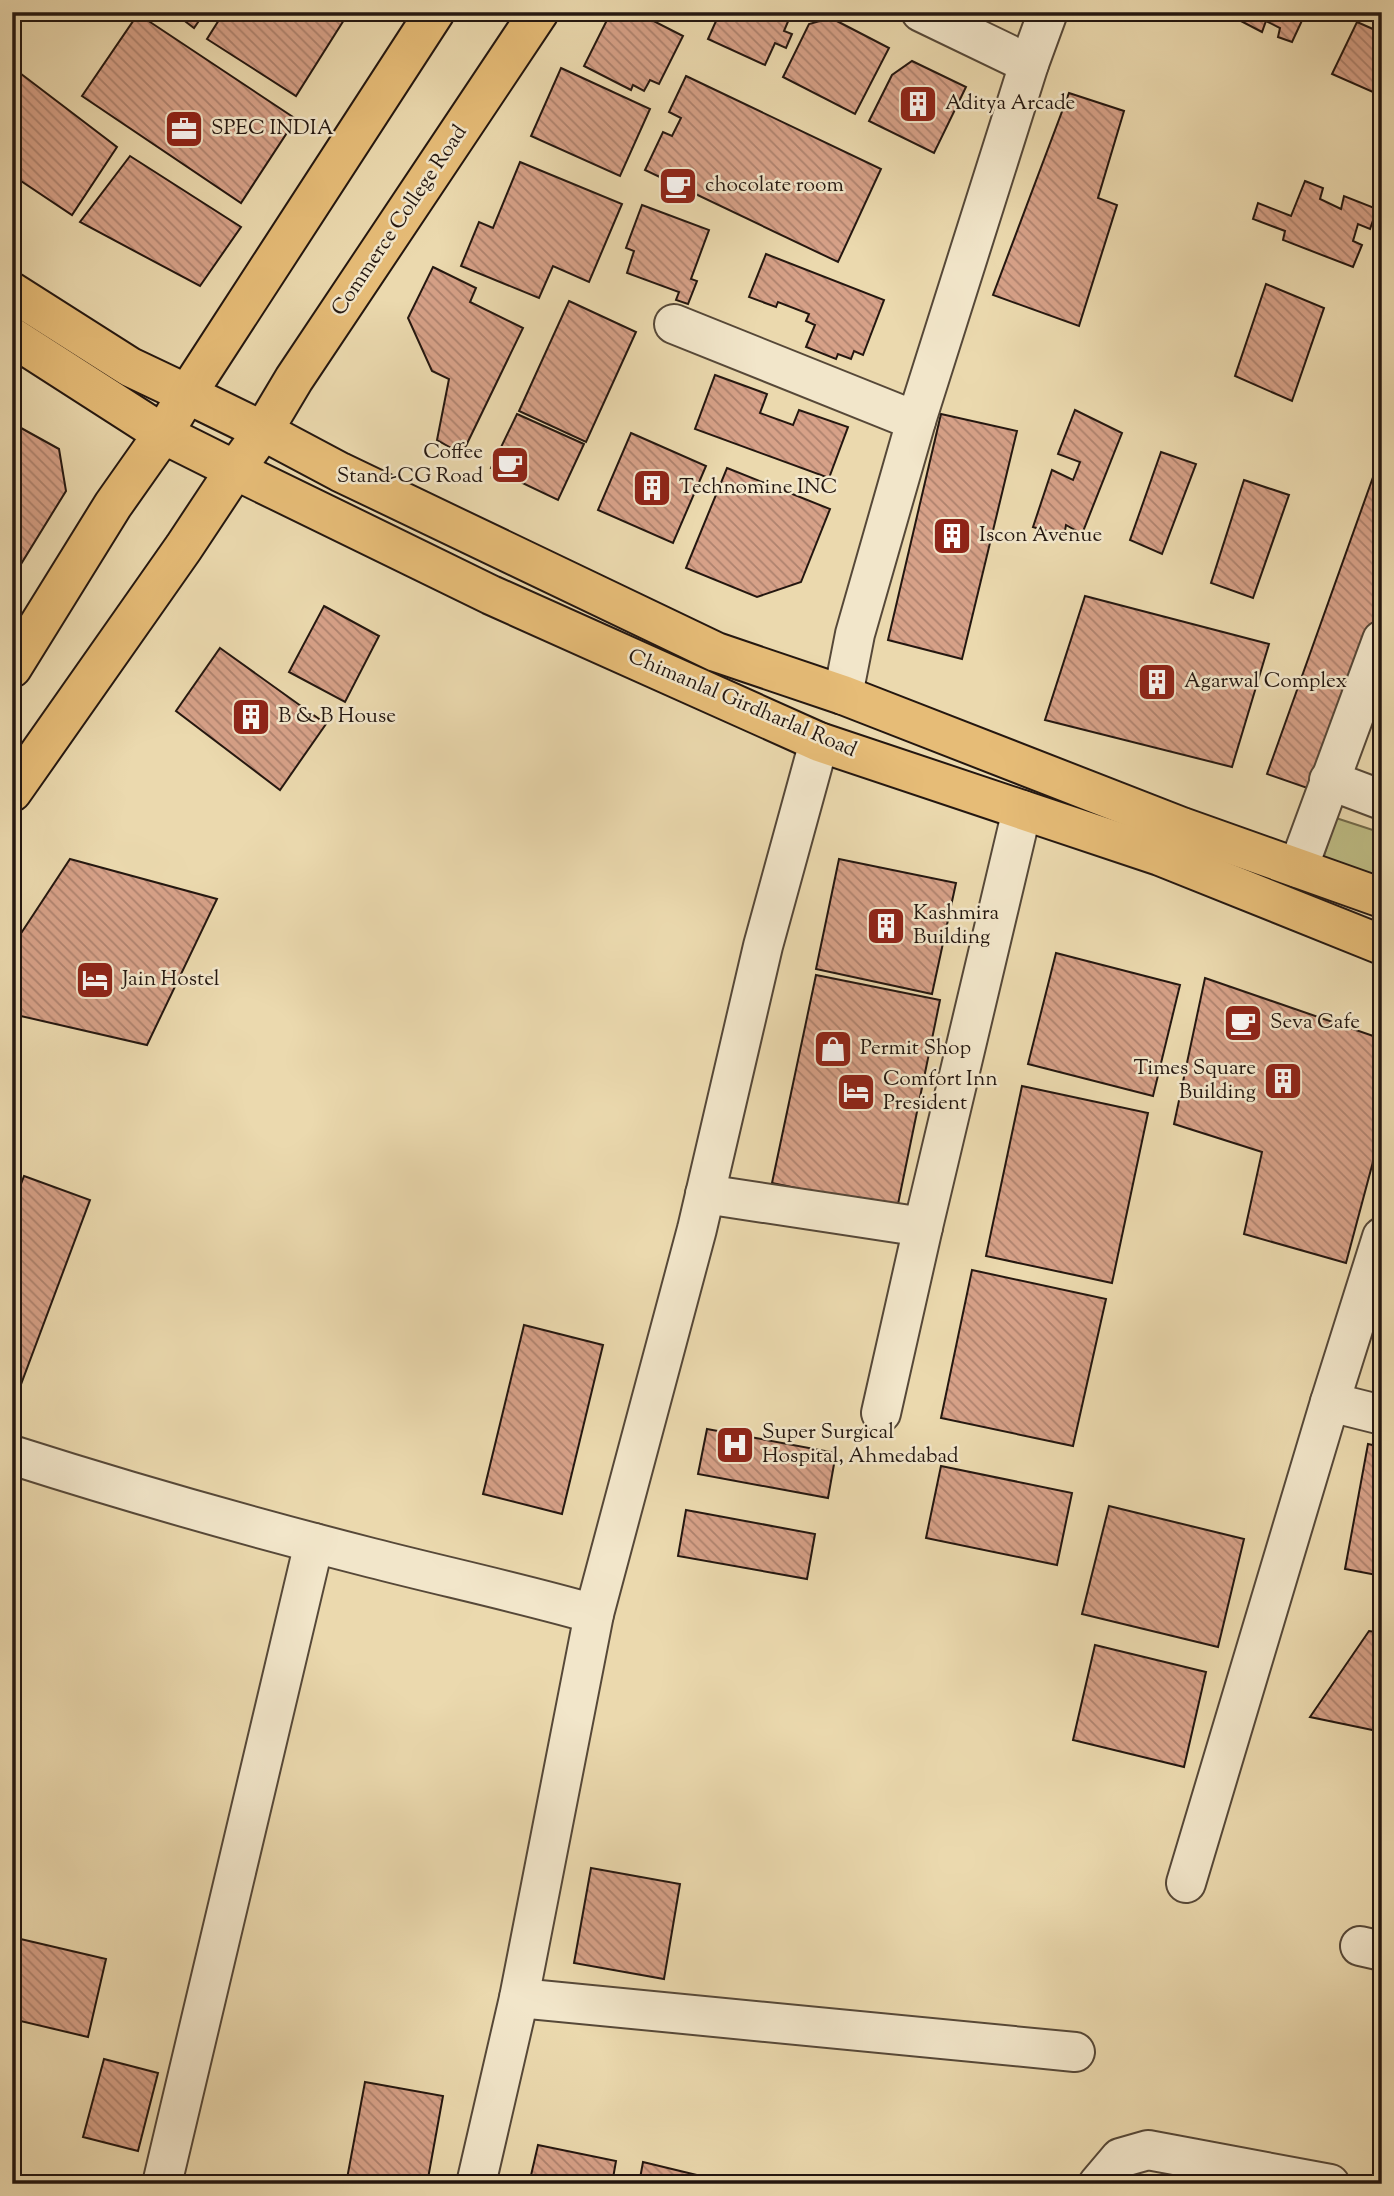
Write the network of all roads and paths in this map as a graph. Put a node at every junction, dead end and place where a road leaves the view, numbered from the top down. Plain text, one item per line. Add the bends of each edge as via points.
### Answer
1 (435, 12) edge
2 (539, 12) edge
3 (922, 12) edge
4 (1048, 12) edge
5 (1029, 64) junction
6 (12, 292) edge
7 (674, 324) dead end
8 (12, 337) edge
9 (187, 394) junction
10 (916, 421) junction
11 (263, 430) junction
12 (163, 434) junction
13 (235, 470) junction
14 (1382, 640) edge
15 (12, 668) edge
16 (843, 695) junction
17 (819, 742) junction
18 (1329, 780) junction
19 (12, 792) edge
20 (1382, 800) edge
21 (1021, 810) junction
22 (1298, 868) junction
23 (1382, 898) edge
24 (1382, 945) edge
25 (705, 1194) junction
26 (923, 1227) junction
27 (1382, 1237) edge
28 (1330, 1402) junction
29 (881, 1413) dead end
30 (1382, 1415) edge
31 (12, 1455) edge
32 (314, 1543) junction
33 (594, 1614) junction
34 (1186, 1883) dead end
35 (519, 1998) junction
36 (1075, 2052) dead end
37 (1260, 2177) edge
38 (162, 2184) edge
39 (476, 2184) edge
40 (1098, 2184) edge
41 (1330, 2184) edge

1 - 9 main road
2 - 11 main road, Commerce College Road
3 - 5 street
4 - 5 street
5 - 10 street
6 - 9 main road via 131,367
7 - 10 street
8 - 12 main road
9 - 11 main road, Chimanlal Girdharlal Road
9 - 12 main road
10 - 16 street via 855,634
11 - 13 main road, Commerce College Road
11 - 16 main road, Chimanlal Girdharlal Road via 364,484 716,652
12 - 13 main road, Chimanlal Girdharlal Road
12 - 15 main road via 113,505
13 - 17 main road, Chimanlal Girdharlal Road via 491,595
13 - 19 main road
14 - 18 street
16 - 22 main road, Chimanlal Girdharlal Road
17 - 21 main road, Chimanlal Girdharlal Road
17 - 25 street via 762,946
18 - 20 street
18 - 22 street
21 - 24 main road, Chimanlal Girdharlal Road via 1160,856
21 - 26 street
22 - 23 main road, Chimanlal Girdharlal Road
25 - 26 street
25 - 33 street
26 - 29 street
27 - 28 street
28 - 30 street
28 - 34 street
31 - 32 street via 156,1501
32 - 33 street
32 - 38 street
33 - 35 street
35 - 36 street
35 - 39 street
37 - 40 street via 1148,2150 1120,2158
37 - 41 street

